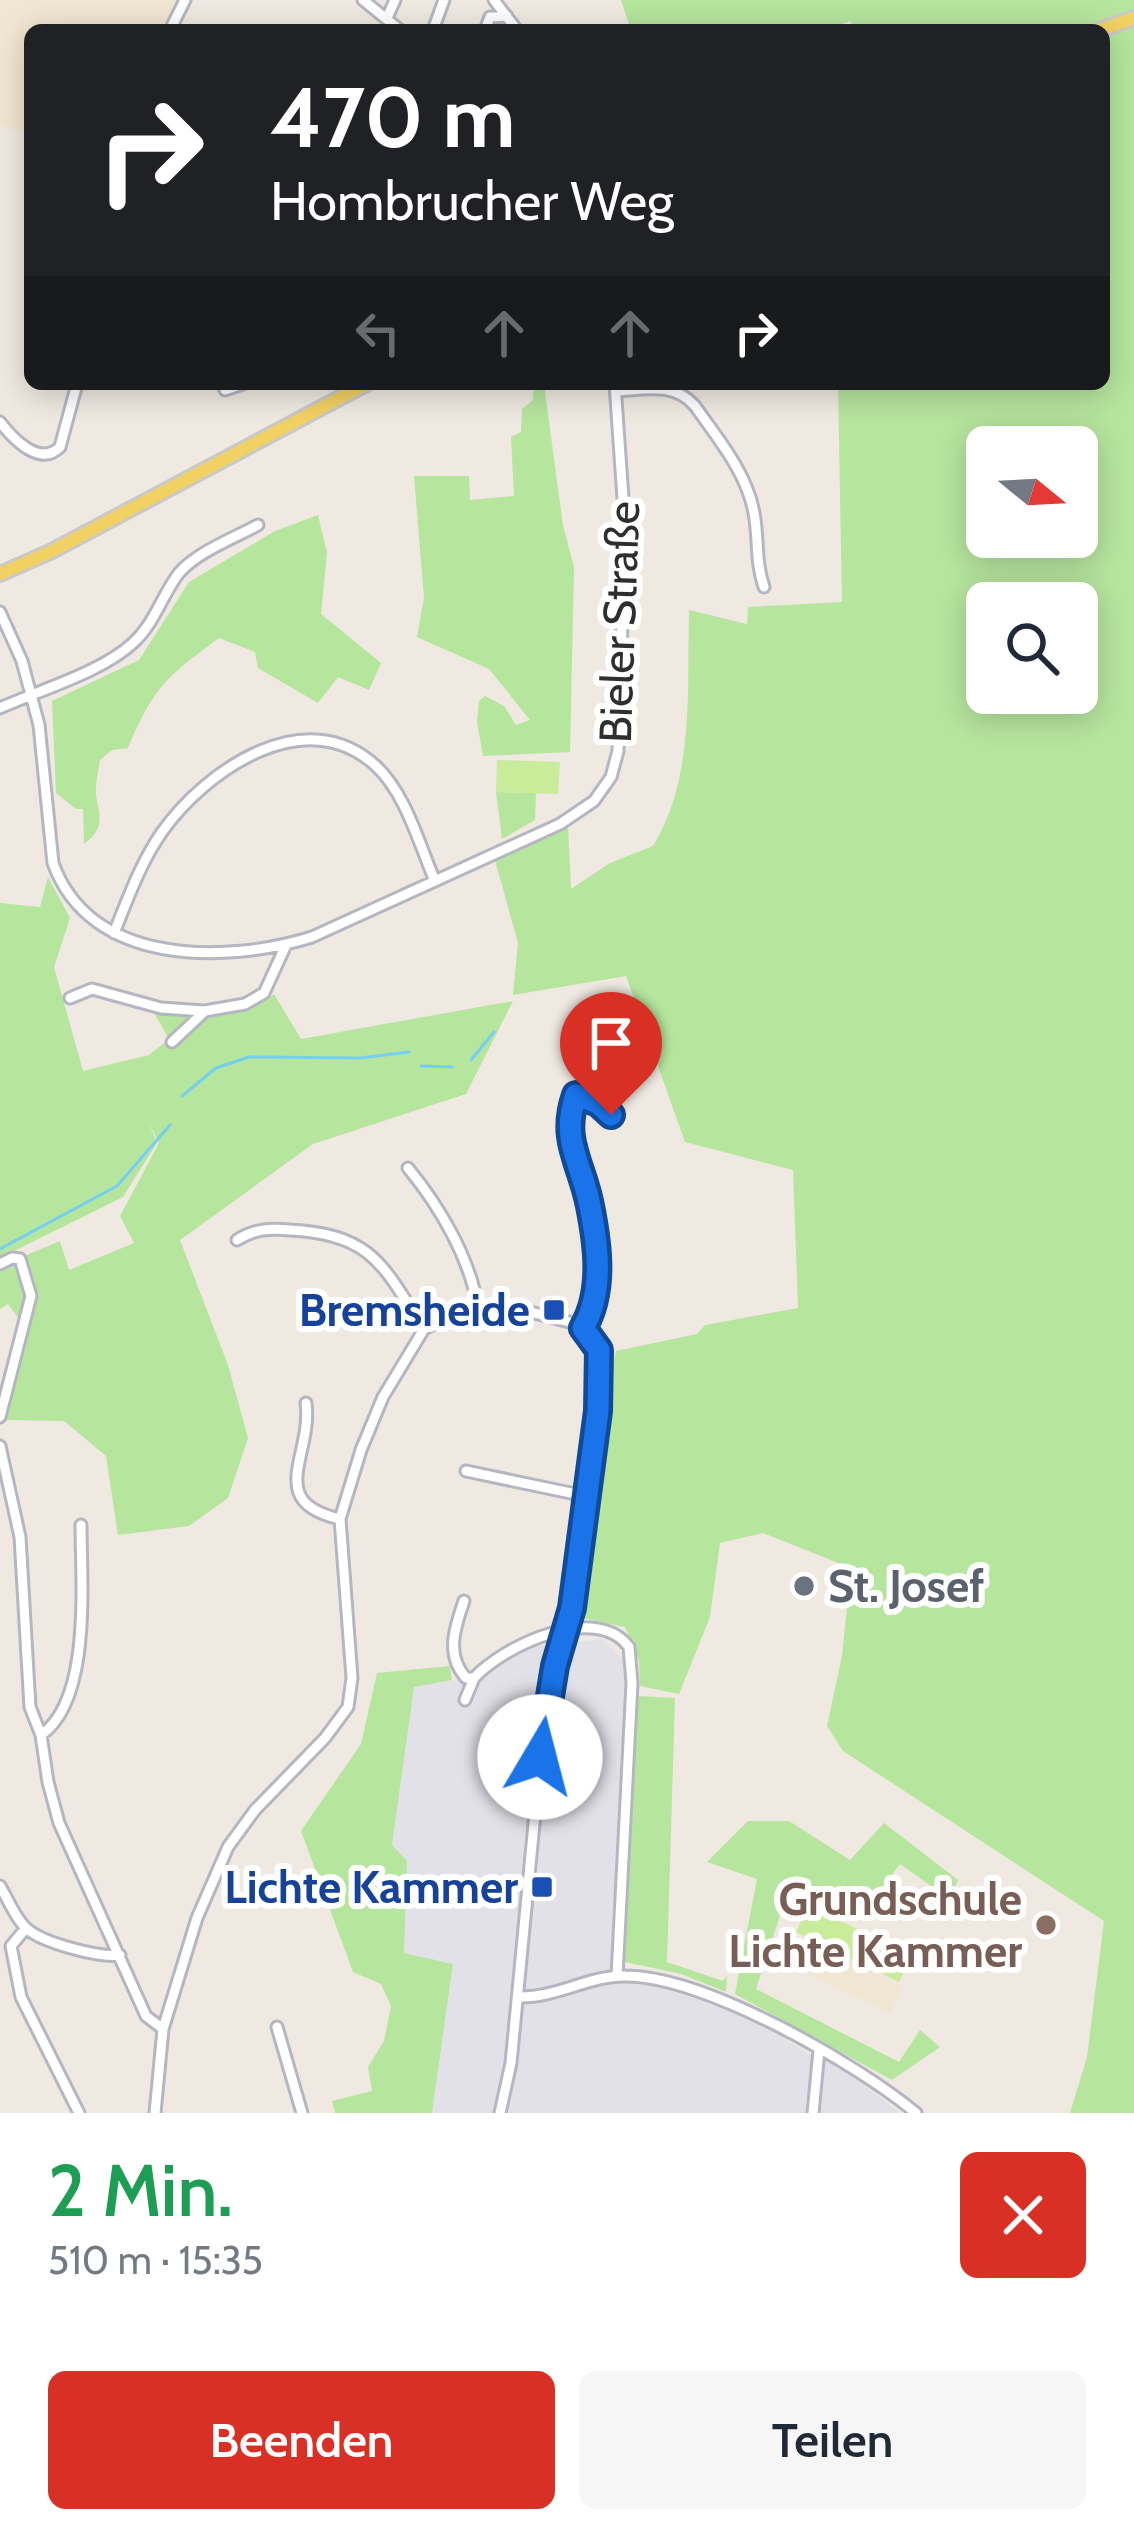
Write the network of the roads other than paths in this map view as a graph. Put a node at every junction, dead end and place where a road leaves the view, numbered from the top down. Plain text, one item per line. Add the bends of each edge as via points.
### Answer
1 (363, 0) edge
2 (395, 0) edge
3 (494, 0) edge
4 (508, 16) junction
5 (388, 18) junction
6 (394, 24) edge
7 (487, 24) edge
8 (513, 24) edge
9 (75, 390) edge
10 (355, 390) edge
11 (616, 390) edge
12 (672, 390) edge
13 (0, 422) edge
14 (258, 524) dead end
15 (0, 574) edge
16 (764, 586) dead end
17 (0, 612) edge
18 (32, 694) junction
19 (0, 708) edge
20 (436, 881) junction
21 (115, 932) junction
22 (286, 945) junction
23 (70, 998) dead end
24 (205, 1011) junction
25 (172, 1042) dead end
26 (611, 1115) dead end
27 (408, 1168) dead end
28 (237, 1240) dead end
29 (0, 1264) edge
30 (478, 1308) junction
31 (583, 1328) junction
32 (424, 1329) junction
33 (305, 1403) dead end
34 (0, 1417) edge
35 (0, 1446) edge
36 (466, 1471) dead end
37 (590, 1497) junction
38 (340, 1520) junction
39 (81, 1525) dead end
40 (464, 1601) dead end
41 (565, 1631) junction
42 (474, 1678) junction
43 (464, 1700) dead end
44 (41, 1735) junction
45 (0, 1886) edge
46 (26, 1928) junction
47 (120, 1955) junction
48 (616, 1976) junction
49 (518, 1996) junction
50 (278, 2027) dead end
51 (163, 2029) junction
52 (819, 2050) junction
53 (79, 2113) edge
54 (155, 2113) edge
55 (302, 2113) edge
56 (500, 2113) edge
57 (813, 2113) edge
58 (916, 2113) edge

1 - 5 street
2 - 5 street
3 - 4 street
4 - 7 street
4 - 8 street
5 - 6 street
9 - 13 street via 60,447 46,456
10 - 15 main road
11 - 20 street, Bieler Straße via 625,527 616,764 582,811
12 - 16 street via 695,406 749,493
14 - 18 street via 188,564 131,645
17 - 18 street, Bieler Straße
18 - 19 street
18 - 21 street, Bieler Straße via 53,863 75,903
20 - 21 street via 394,788 374,764 337,744 282,743 218,774 180,810 148,854
20 - 22 street, Bieler Straße
21 - 22 street, Bieler Straße via 195,953
22 - 24 street via 264,993
23 - 24 street via 92,988
24 - 25 street
26 - 31 street via 576,1095 570,1114 597,1270 597,1299
27 - 30 street via 456,1244
28 - 32 street via 281,1229 349,1241 385,1267
29 - 34 street via 20,1259 31,1296
30 - 31 street via 514,1308
30 - 32 street
31 - 37 street via 599,1350
32 - 38 street via 383,1397
33 - 38 street via 309,1426 296,1490 318,1514
35 - 44 street via 20,1537 30,1707
36 - 37 street
37 - 41 street
38 - 51 street via 348,1707 228,1847
39 - 44 street via 76,1664 64,1709
40 - 42 street via 453,1657
41 - 42 street via 507,1649
41 - 48 street via 610,1631 631,1654
41 - 49 street via 544,1720
42 - 43 street
44 - 47 street via 59,1823
45 - 46 street
46 - 47 street via 104,1957
46 - 53 street via 10,1946 20,1996
47 - 51 street via 146,2016
48 - 49 street via 544,1997
48 - 52 street via 688,1988
49 - 56 street
50 - 55 street
51 - 54 street
52 - 57 street
52 - 58 street

